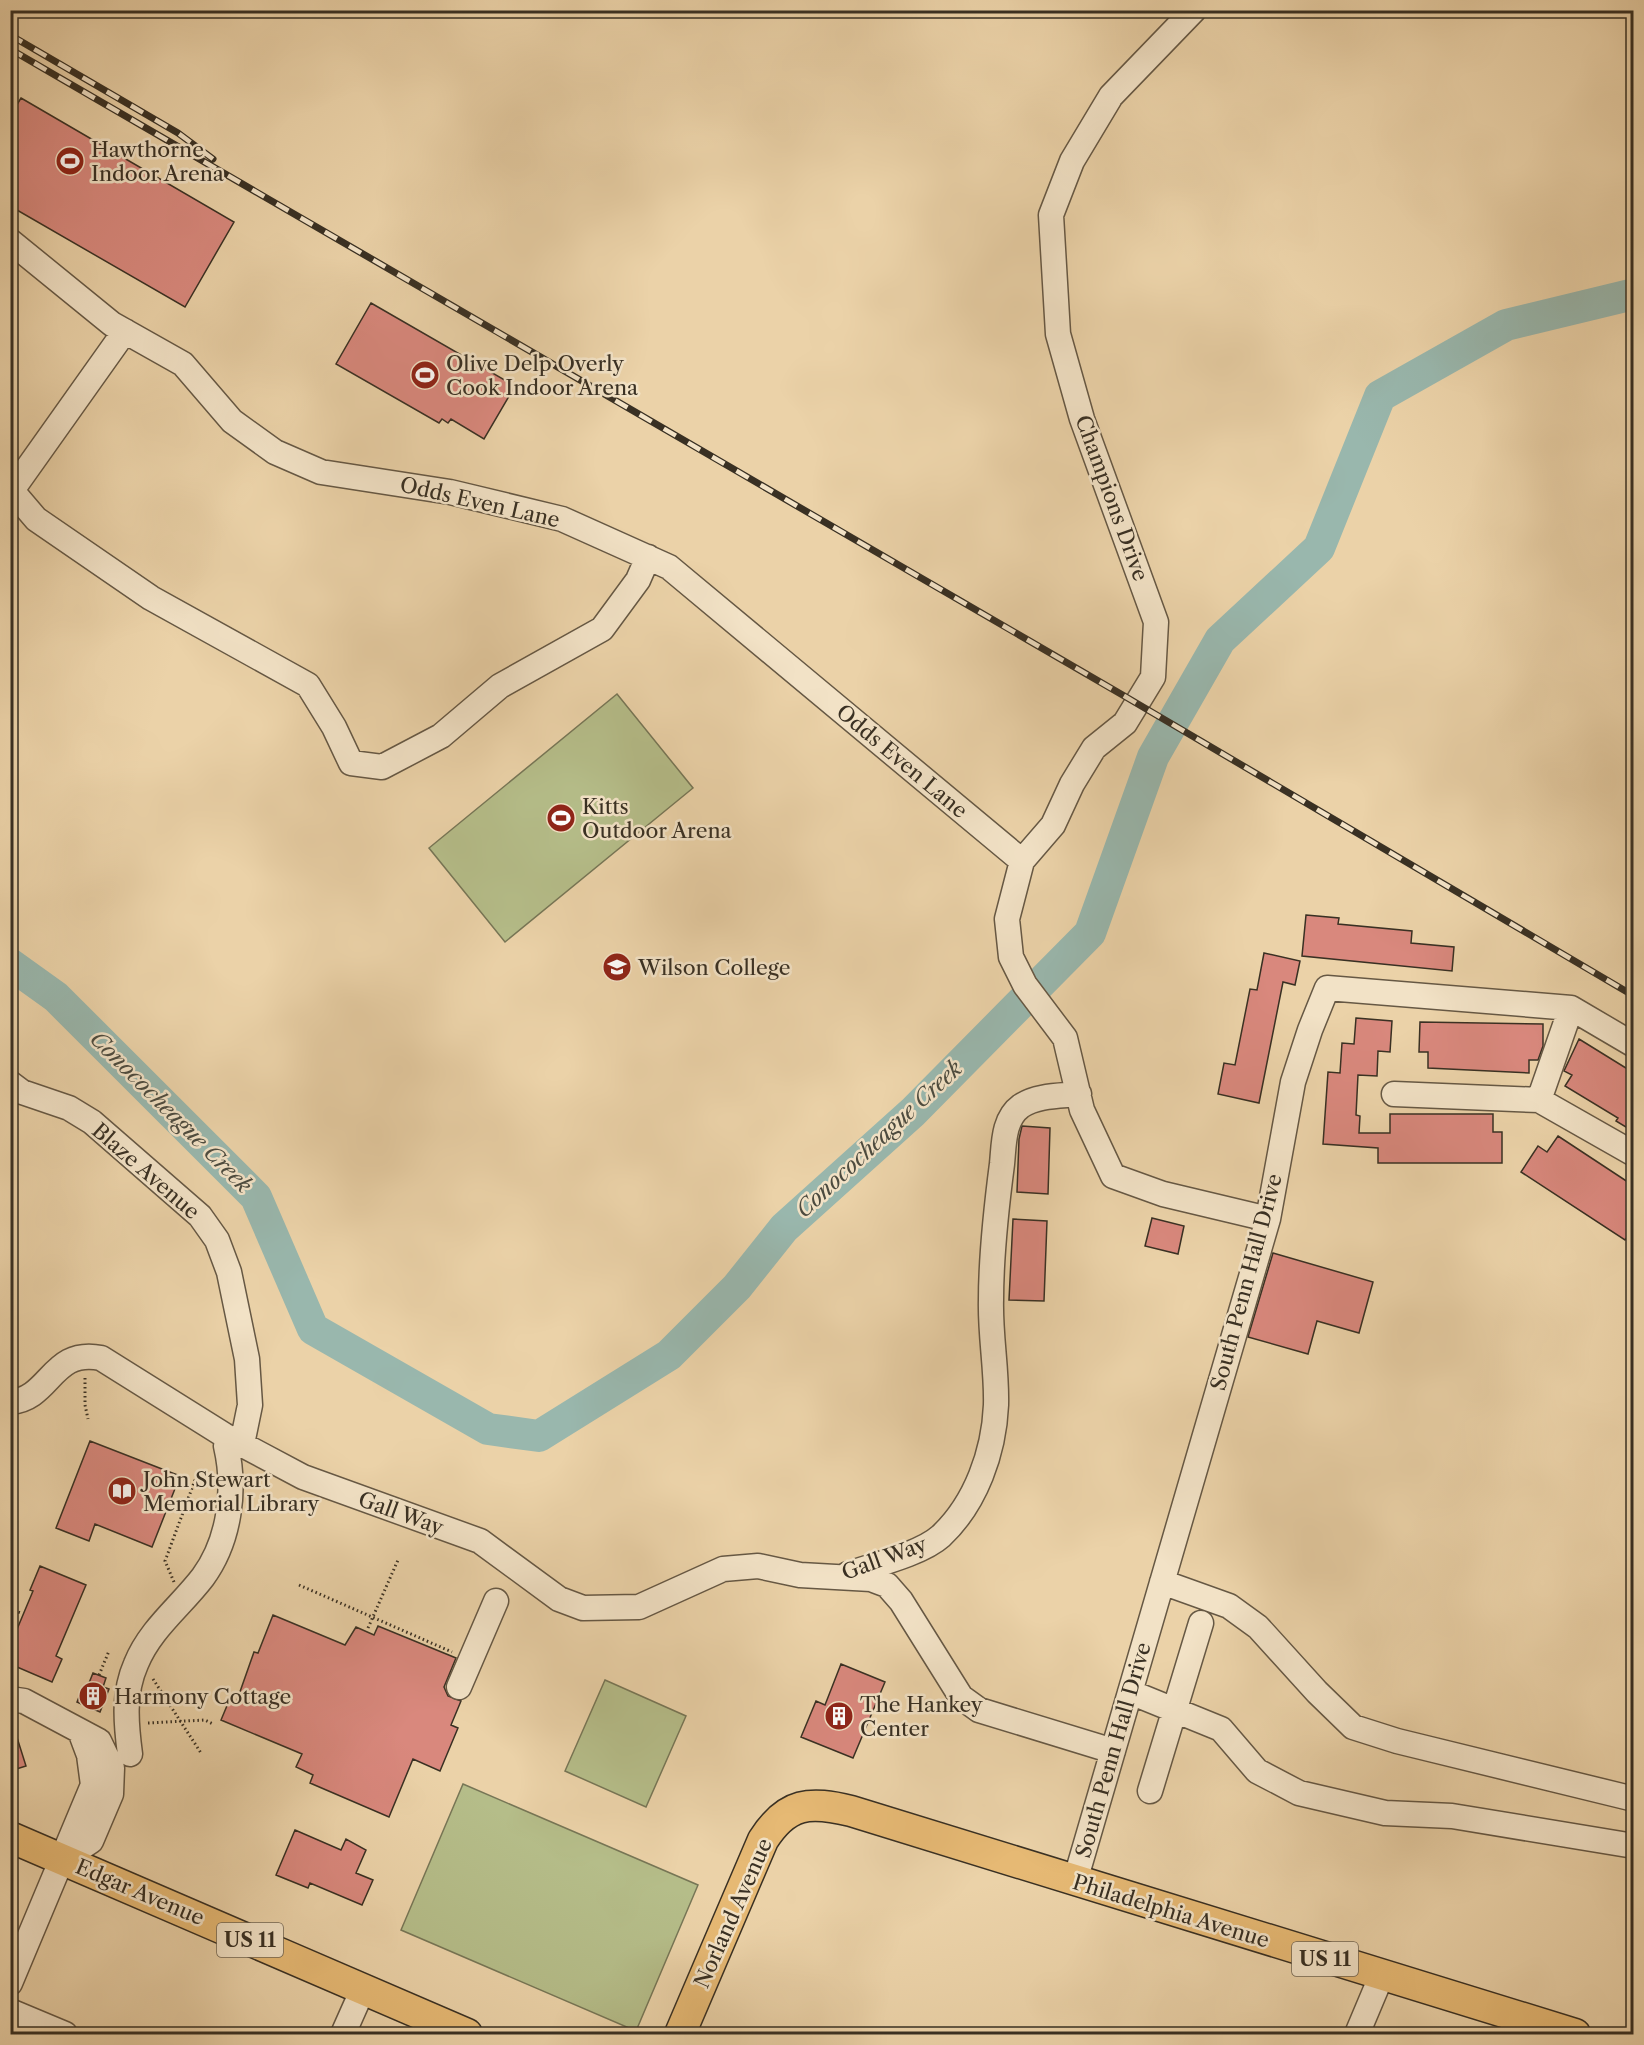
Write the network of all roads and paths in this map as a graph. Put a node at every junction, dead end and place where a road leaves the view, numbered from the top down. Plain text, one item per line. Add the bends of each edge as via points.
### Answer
1 (1194, 10) edge
2 (10, 242) edge
3 (124, 331) junction
4 (12, 493) edge
5 (648, 557) junction
6 (1022, 861) junction
7 (1571, 1008) junction
8 (1634, 1045) edge
9 (10, 1083) edge
10 (1079, 1094) junction
11 (1394, 1094) dead end
12 (1539, 1100) junction
13 (1634, 1154) edge
14 (1268, 1219) junction
15 (85, 1356) junction
16 (10, 1402) edge
17 (88, 1419) dead end
18 (231, 1442) junction
19 (198, 1472) dead end
20 (398, 1560) dead end
21 (840, 1577) junction
22 (1162, 1582) junction
23 (299, 1585) dead end
24 (182, 1600) junction
25 (496, 1602) dead end
26 (10, 1609) edge
27 (21, 1613) dead end
28 (373, 1617) junction
29 (1201, 1623) dead end
30 (368, 1628) dead end
31 (109, 1651) dead end
32 (470, 1660) junction
33 (150, 1674) dead end
34 (99, 1675) dead end
35 (459, 1687) dead end
36 (1130, 1692) junction
37 (10, 1699) edge
38 (1173, 1707) junction
39 (178, 1720) junction
40 (147, 1723) dead end
41 (213, 1724) dead end
42 (1113, 1751) junction
43 (201, 1753) dead end
44 (130, 1754) dead end
45 (1150, 1791) dead end
46 (1634, 1798) edge
47 (802, 1806) joint
48 (10, 1837) edge
49 (1634, 1846) edge
50 (64, 1859) junction
51 (1075, 1881) junction
52 (1381, 1977) junction
53 (10, 1983) edge
54 (363, 1989) junction
55 (10, 2011) edge
56 (65, 2034) edge
57 (343, 2034) edge
58 (467, 2034) edge
59 (680, 2034) edge
60 (1357, 2034) edge
61 (1575, 2034) edge

1 - 6 street, Champions Drive via 1111,96 1072,161 1052,215 1058,334 1082,419 1156,622 1153,677 1125,723 1094,748 1053,825
2 - 3 street, Odds Even Lane
3 - 4 street
3 - 5 street, Odds Even Lane via 183,364 232,421 275,452 321,472 450,492 562,519
4 - 5 street via 36,519 151,598 308,685 351,763 382,767 441,736 500,686 602,629 638,580
5 - 6 street, Odds Even Lane via 669,567
6 - 10 street, Champions Drive via 1007,919 1011,957 1025,985 1065,1038
7 - 8 street, South Penn Hall Drive
7 - 12 street
7 - 14 street, South Penn Hall Drive via 1327,988 1293,1082
9 - 18 street, Blaze Avenue via 92,1122 200,1216 217,1240 229,1272 247,1359 250,1405
10 - 14 street via 1082,1110 1113,1176 1163,1194
10 - 21 street, Gall Way via 1039,1099 1022,1106 1006,1126 991,1248 996,1404 986,1462 974,1491 939,1538
11 - 12 street
12 - 13 street
14 - 22 street, South Penn Hall Drive
15 - 16 street via 67,1361 34,1393
15 - 17 path
15 - 18 street, Gall Way via 101,1358
18 - 21 street, Gall Way via 303,1477 480,1541 559,1599 583,1608 639,1607 723,1569 758,1566 800,1575
18 - 24 street via 232,1484 224,1534 204,1576
19 - 24 path via 165,1561
20 - 28 path
21 - 42 street via 871,1578 887,1585 901,1600 961,1697 979,1710
22 - 36 street, South Penn Hall Drive
22 - 46 street via 1229,1606 1258,1627 1353,1727
23 - 28 path
24 - 44 street via 154,1633 136,1664 126,1705
25 - 32 street
26 - 27 path
28 - 30 path
28 - 32 path
29 - 38 street
31 - 34 path
32 - 35 street
33 - 39 path
36 - 38 street
36 - 42 street, South Penn Hall Drive
37 - 50 street via 24,1701 80,1731 89,1755 93,1785
38 - 45 street
38 - 49 street via 1221,1729 1257,1771 1299,1793 1385,1813 1452,1816
39 - 40 path
39 - 41 path via 205,1720
39 - 43 path
42 - 51 street, South Penn Hall Drive
47 - 51 main road, Philadelphia Avenue / US 11 via 816,1804 851,1811
47 - 59 main road, Norland Avenue / US 11 via 779,1818 763,1840
48 - 50 main road, Edgar Avenue / US 11
50 - 53 street
50 - 54 main road, Edgar Avenue / US 11
51 - 52 main road, Philadelphia Avenue / US 11
52 - 60 street
52 - 61 main road, Philadelphia Avenue / US 11
54 - 57 street
54 - 58 main road, Edgar Avenue / US 11
55 - 56 street

